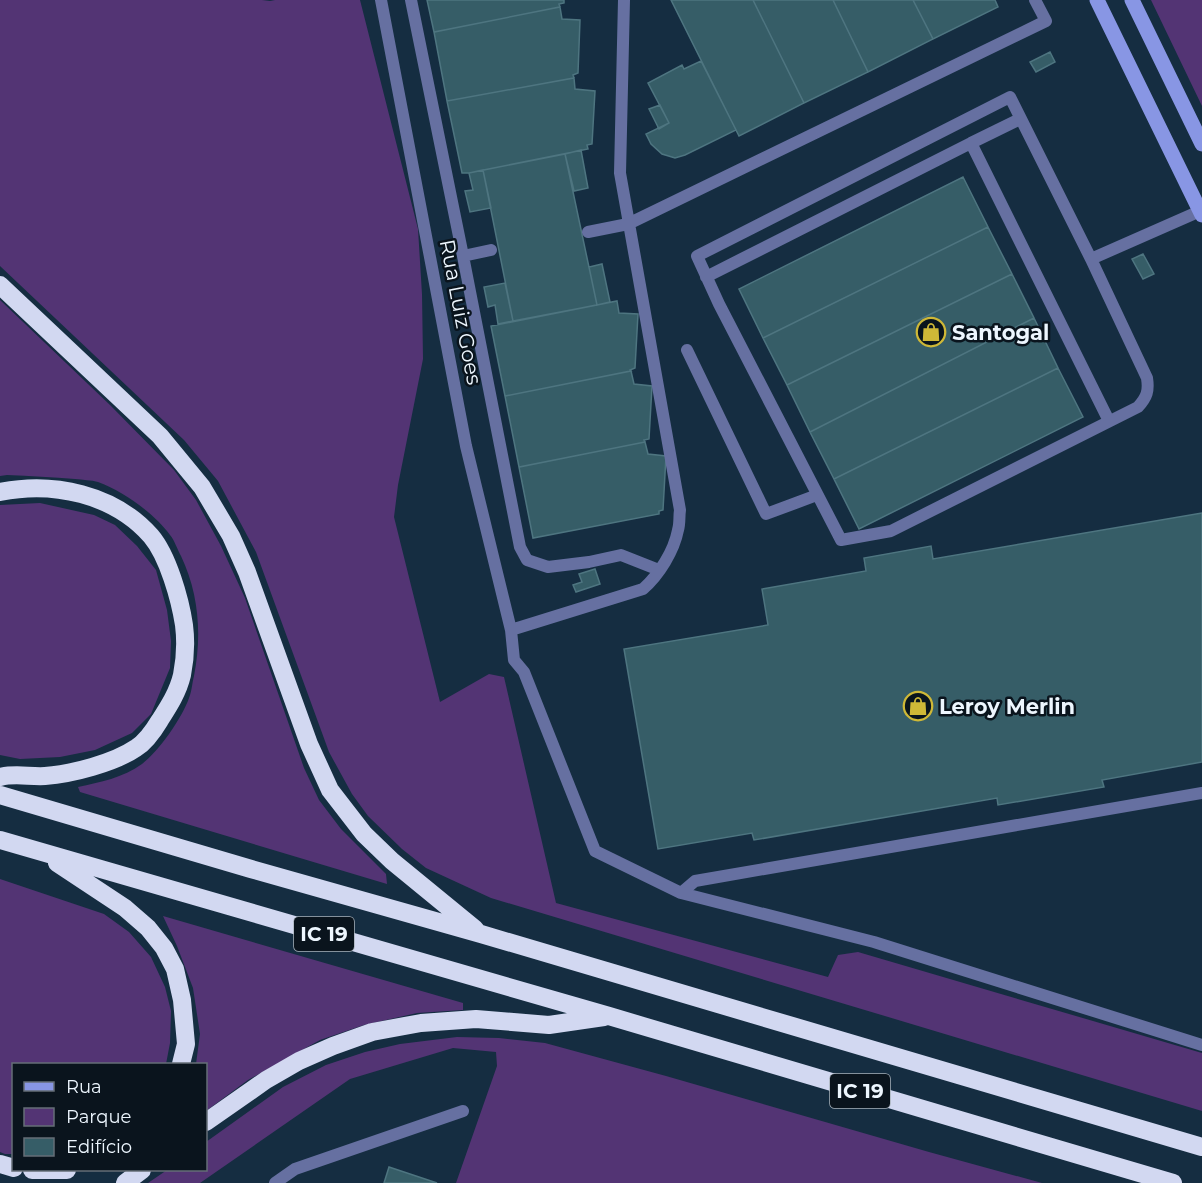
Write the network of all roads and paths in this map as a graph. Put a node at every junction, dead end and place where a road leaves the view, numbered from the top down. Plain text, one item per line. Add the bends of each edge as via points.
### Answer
1 (381, 0) edge
2 (411, 0) edge
3 (624, 0) edge
4 (1035, 0) edge
5 (1097, 0) edge
6 (1132, 0) edge
7 (1020, 119) junction
8 (971, 143) junction
9 (1202, 144) edge
10 (1201, 213) edge
11 (628, 224) junction
12 (588, 232) dead end
13 (491, 250) dead end
14 (463, 256) junction
15 (1091, 259) junction
16 (706, 277) junction
17 (0, 285) edge
18 (687, 350) dead end
19 (1109, 421) junction
20 (0, 492) edge
21 (817, 495) junction
22 (659, 570) junction
23 (511, 630) junction
24 (0, 777) edge
25 (1202, 793) edge
26 (0, 795) edge
27 (0, 840) edge
28 (40, 852) junction
29 (681, 893) junction
30 (481, 934) junction
31 (609, 1016) junction
32 (1202, 1045) edge
33 (181, 1063) edge
34 (463, 1112) dead end
35 (207, 1121) edge
36 (1202, 1147) edge
37 (141, 1171) edge
38 (125, 1183) edge
39 (275, 1183) edge
40 (1173, 1183) edge

1 - 23 lane, Rua Luiz Goes via 466,446
2 - 14 lane
3 - 11 lane via 620,172
4 - 11 lane via 1046,21
5 - 10 street
6 - 9 street
7 - 8 lane
7 - 15 lane
7 - 16 lane via 1010,97 697,256
8 - 16 lane
8 - 19 lane
10 - 15 lane
11 - 12 lane
11 - 22 lane via 680,510 678,531
13 - 14 lane
14 - 22 lane via 520,547 528,560 548,567 621,555
15 - 19 lane via 1149,390 1138,407
16 - 21 lane
17 - 30 highway via 160,436 202,487 247,572 309,744 330,790 364,834 392,861
18 - 21 lane via 766,514
19 - 21 lane via 891,531 841,540
20 - 24 highway via 59,489 113,505 152,537 168,565 184,626 182,677 173,700 137,747 87,769 45,776
22 - 23 lane via 643,589
23 - 29 lane, Rua Luiz Goes via 514,660 524,672 595,852
25 - 29 lane via 695,881
26 - 30 highway, IC 19
27 - 28 highway, IC 19
28 - 31 highway, IC 19
28 - 33 highway via 125,908 164,948 175,969 182,1000 186,1044
29 - 32 lane, Rua Luiz Goes via 874,942
30 - 36 highway, IC 19
31 - 35 highway via 549,1025 476,1019 372,1032 299,1062
31 - 40 highway, IC 19
34 - 39 lane via 295,1169
37 - 38 highway

